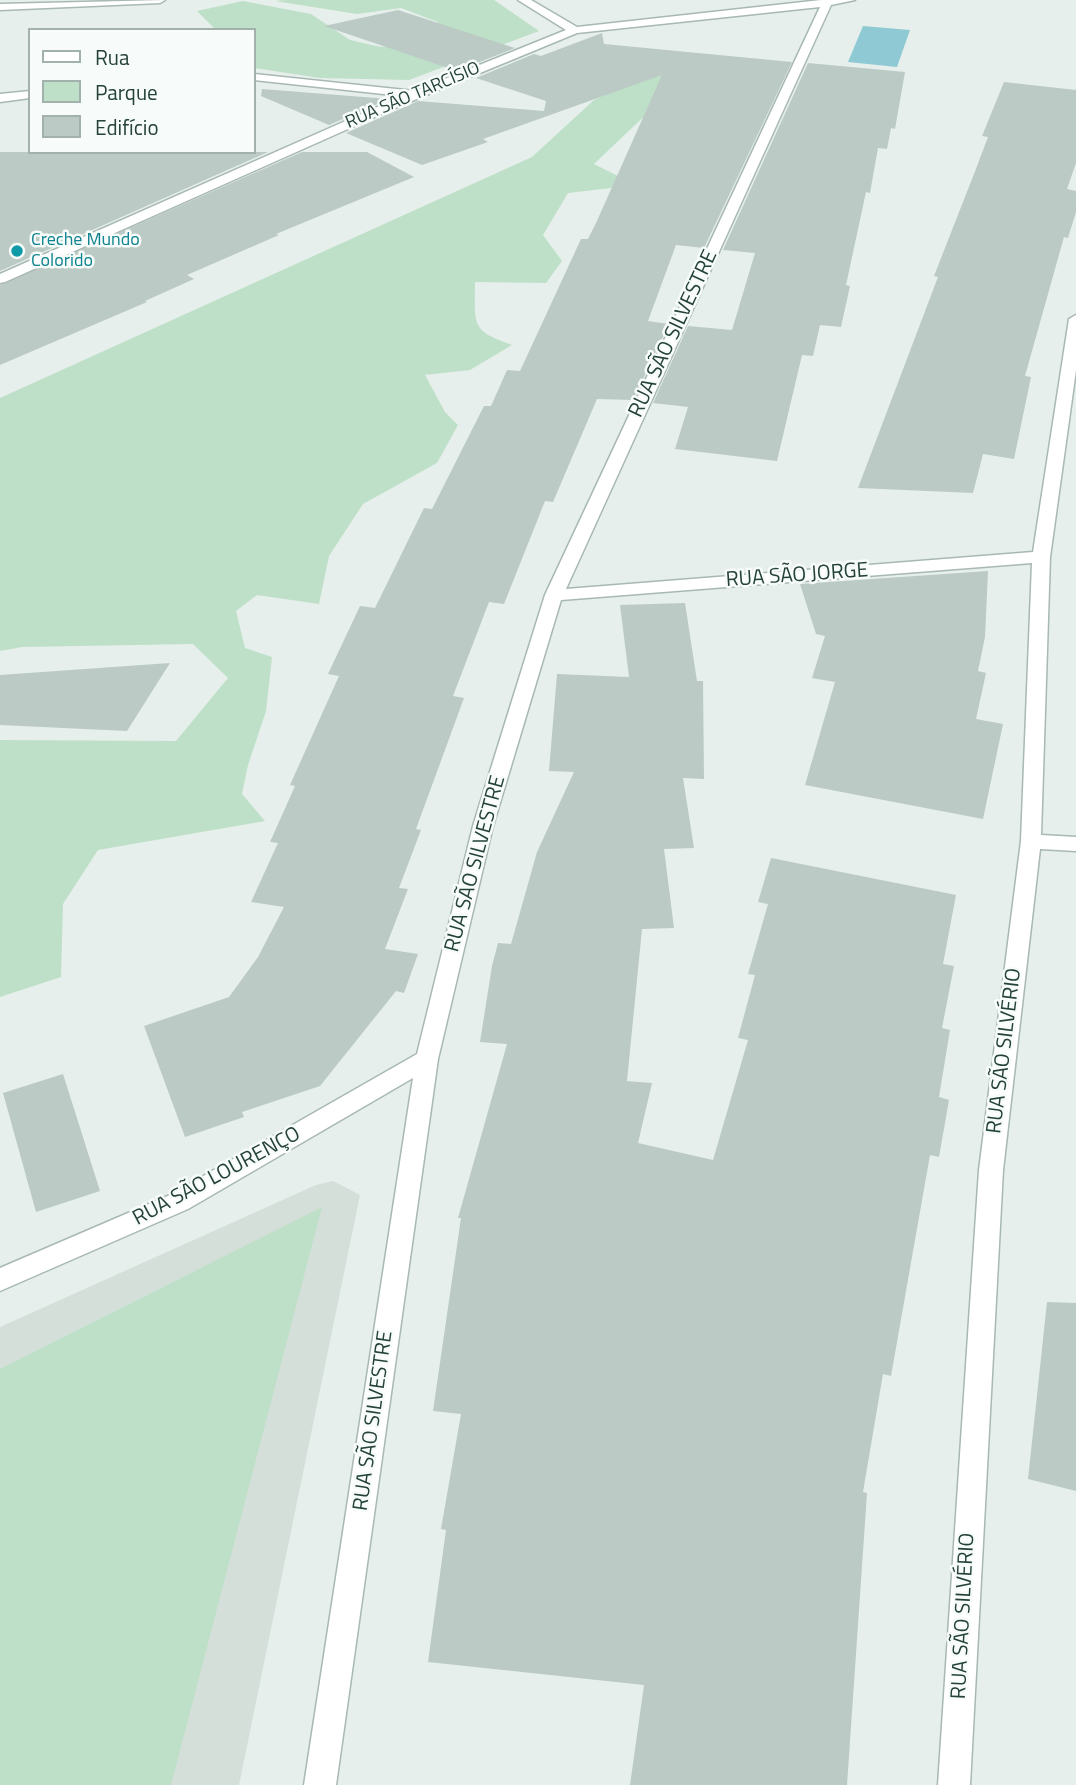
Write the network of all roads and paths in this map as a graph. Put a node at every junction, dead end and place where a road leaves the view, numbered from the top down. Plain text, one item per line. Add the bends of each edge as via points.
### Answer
1 (160, 0) edge
2 (523, 0) edge
3 (850, 0) edge
4 (828, 1) edge
5 (0, 7) edge
6 (575, 30) junction
7 (256, 77) edge
8 (28, 94) edge
9 (416, 94) junction
10 (1, 98) edge
11 (0, 279) edge
12 (1076, 319) edge
13 (1041, 557) junction
14 (554, 595) junction
15 (1031, 841) junction
16 (1076, 844) edge
17 (427, 1059) junction
18 (0, 1280) edge
19 (320, 1785) edge
20 (954, 1785) edge

1 - 5 street
2 - 6 street
3 - 4 street, RUA SÃO TARCÍSIO
4 - 6 street, RUA SÃO TARCÍSIO
4 - 14 street, RUA SÃO SILVESTRE
6 - 9 street, RUA SÃO TARCÍSIO
7 - 9 street
8 - 10 street
9 - 11 street, RUA SÃO TARCÍSIO
12 - 13 street, RUA SÃO SILVÉRIO
13 - 14 street, RUA SÃO JORGE
13 - 15 street, RUA SÃO SILVÉRIO
14 - 17 street, RUA SÃO SILVESTRE via 484,826
15 - 16 street
15 - 20 street, RUA SÃO SILVÉRIO via 991,1170
17 - 18 street, RUA SÃO LOURENÇO via 179,1202
17 - 19 street, RUA SÃO SILVESTRE

